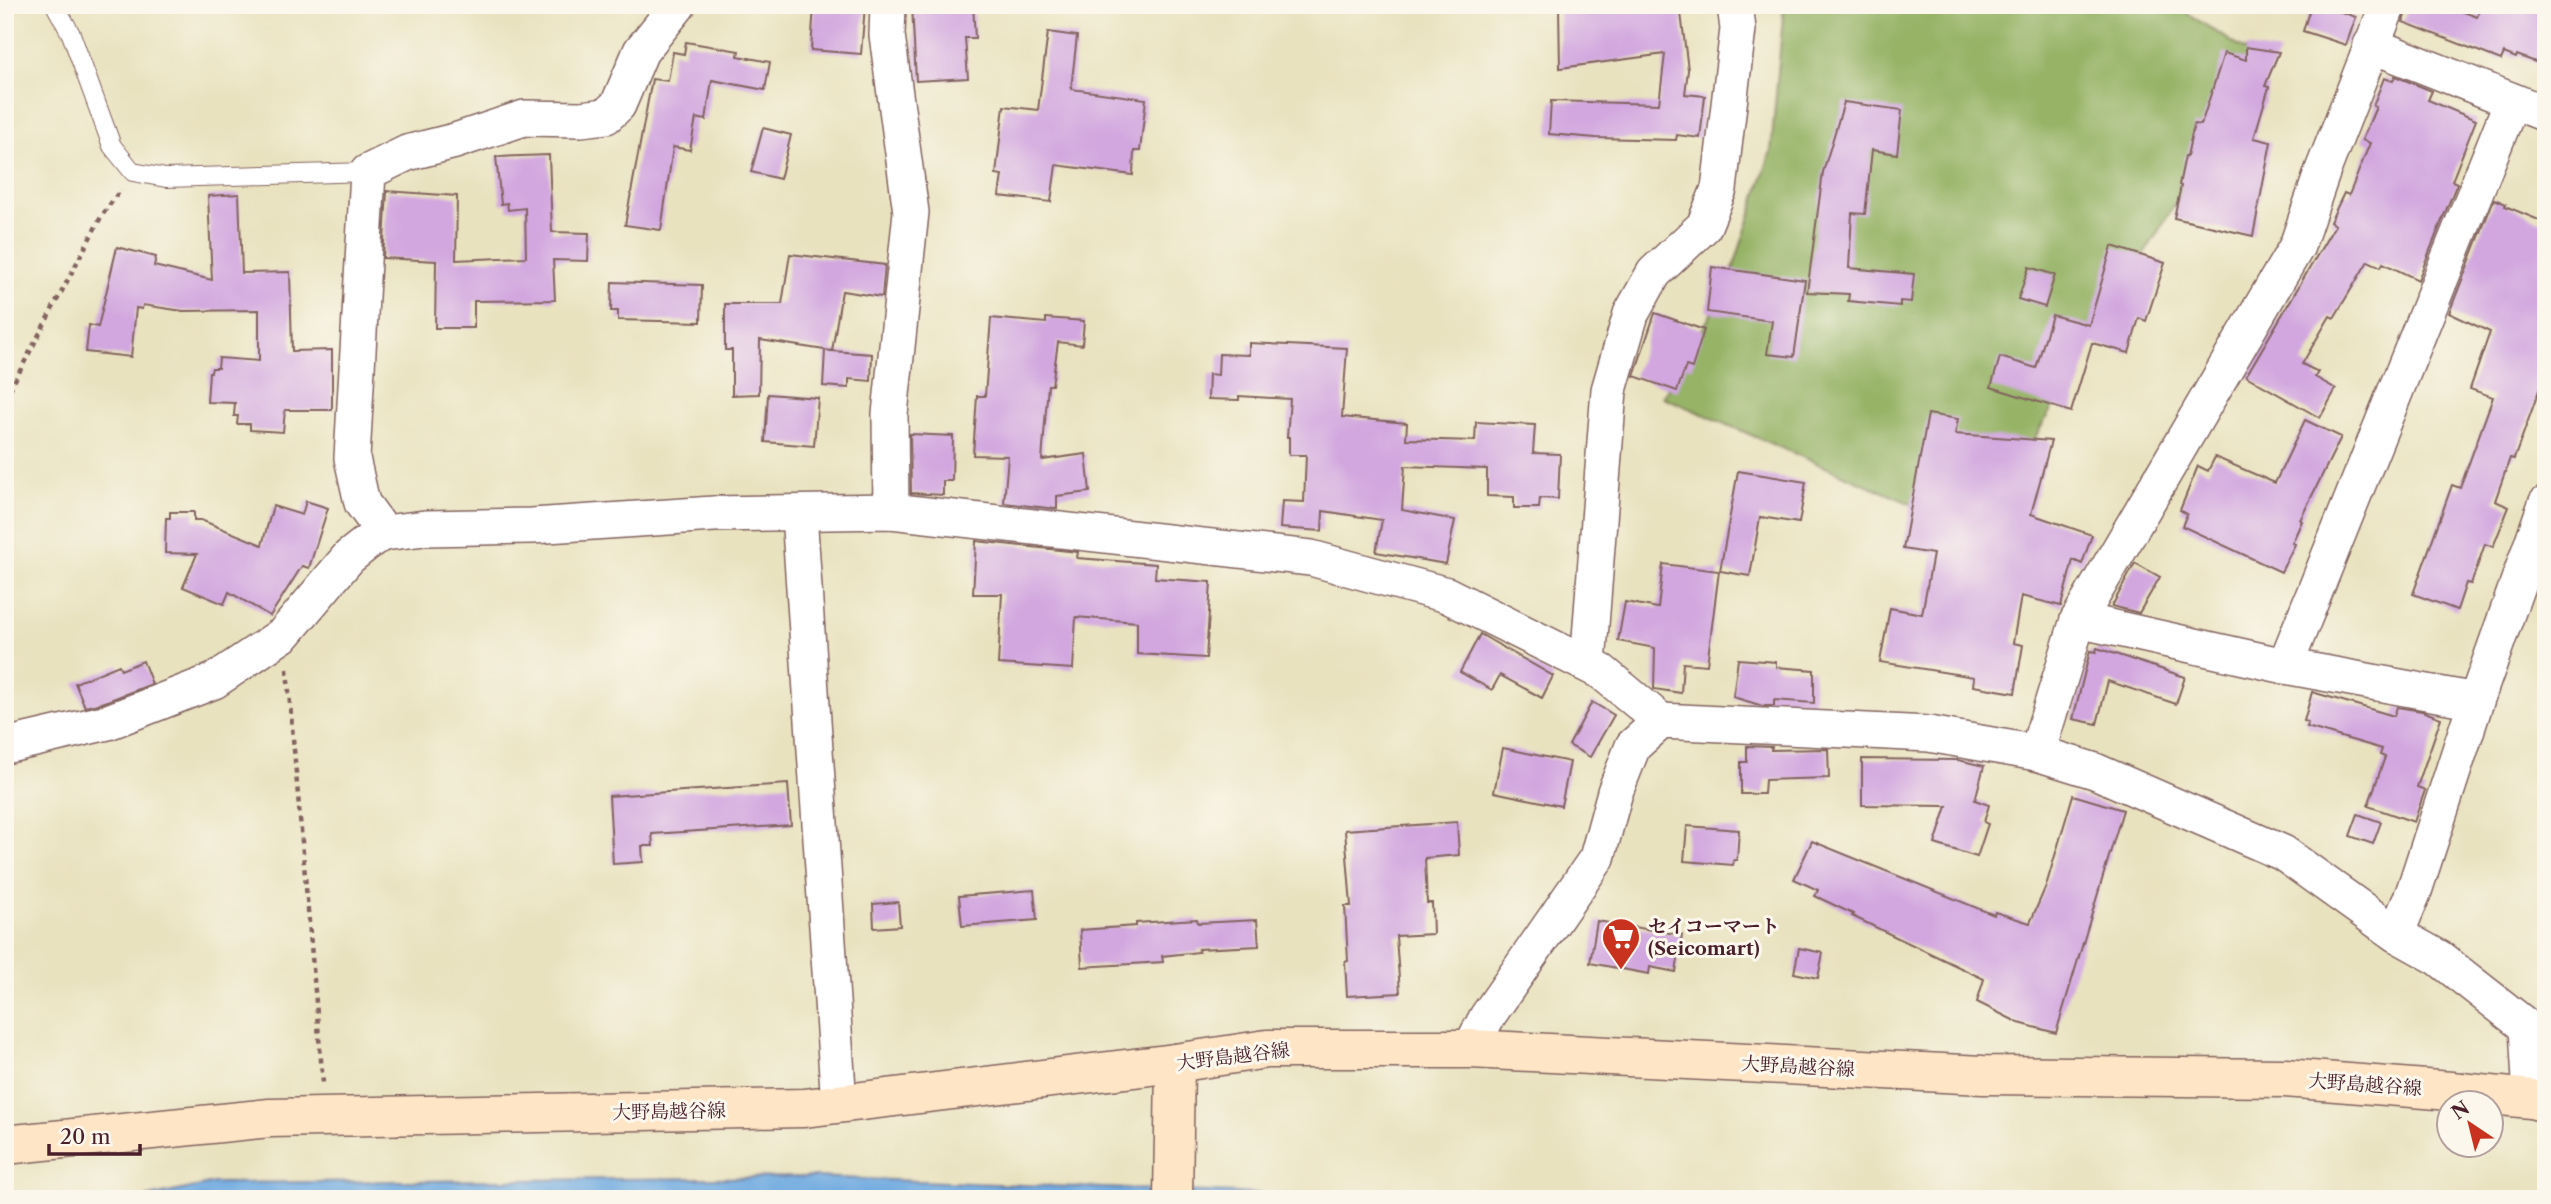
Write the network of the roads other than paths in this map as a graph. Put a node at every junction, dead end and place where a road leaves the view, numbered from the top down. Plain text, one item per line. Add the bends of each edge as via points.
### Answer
1 (55, 5) edge
2 (678, 5) edge
3 (888, 5) edge
4 (1735, 5) edge
5 (2388, 5) edge
6 (2371, 46) junction
7 (2512, 101) junction
8 (2546, 114) edge
9 (368, 172) junction
10 (2546, 504) edge
11 (891, 511) junction
12 (799, 514) junction
13 (384, 533) junction
14 (2078, 620) junction
15 (1588, 664) junction
16 (2285, 666) junction
17 (2476, 701) junction
18 (1661, 721) junction
19 (5, 746) edge
20 (2036, 753) junction
21 (2396, 934) junction
22 (1470, 1049) junction
23 (1175, 1063) junction
24 (2538, 1101) edge
25 (839, 1104) junction
26 (5, 1145) edge
27 (1173, 1199) edge

1 - 9 lane via 71,34 112,146 133,172 166,178
2 - 9 street via 641,51 618,105 606,116 524,118 407,153
3 - 11 street via 887,35 911,212 890,414
4 - 15 street via 1738,29 1719,189 1704,226 1654,273 1631,314 1609,390
5 - 6 street
6 - 7 street
6 - 14 street via 2297,246
7 - 8 street
7 - 16 street
9 - 13 street via 352,458 362,503
10 - 17 street
11 - 12 street
11 - 15 street via 1311,558 1447,594
12 - 13 street via 714,514
12 - 25 street
13 - 19 street via 349,557 284,634 214,681 107,722
14 - 16 street
14 - 20 street
15 - 18 street
16 - 17 street
17 - 21 street
18 - 20 street via 1929,734
18 - 22 street via 1633,746 1597,858 1487,1017
20 - 21 street via 2095,771 2283,853
21 - 24 street via 2439,958 2527,1027
22 - 23 main road, 大野島越谷線 via 1267,1049
22 - 24 main road, 大野島越谷線 via 1983,1075 2285,1078
23 - 25 main road, 大野島越谷線
23 - 27 main road
25 - 26 main road, 大野島越谷線 via 270,1118

